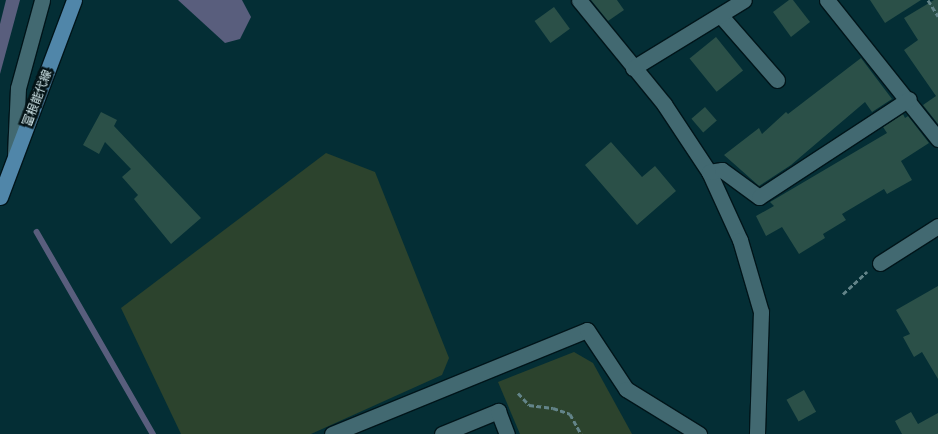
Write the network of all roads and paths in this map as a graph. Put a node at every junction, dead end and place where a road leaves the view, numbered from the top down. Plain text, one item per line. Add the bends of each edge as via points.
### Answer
1 (42, 0) edge
2 (74, 0) edge
3 (579, 0) edge
4 (744, 0) edge
5 (928, 0) edge
6 (829, 1) edge
7 (720, 16) junction
8 (938, 16) edge
9 (633, 68) junction
10 (777, 80) dead end
11 (908, 99) junction
12 (938, 139) edge
13 (15, 155) junction
14 (709, 172) junction
15 (0, 196) edge
16 (938, 226) edge
17 (880, 263) joint
18 (843, 294) dead end
19 (518, 393) dead end
20 (332, 434) edge
21 (442, 434) edge
22 (507, 434) edge
23 (581, 434) edge
24 (699, 434) edge
25 (757, 434) edge

1 - 13 street via 18,88
2 - 13 main road, 富根能代線
3 - 9 street
4 - 7 street
5 - 8 path
6 - 11 street
7 - 9 street
7 - 10 street
9 - 14 street via 664,104
11 - 12 street
11 - 14 street via 759,197 722,170
13 - 15 main road, 富根能代線
14 - 25 street via 740,240 761,312
16 - 17 street
17 - 18 path
19 - 23 path via 529,405 570,414
20 - 24 street via 588,330 626,389
21 - 22 street via 498,411

